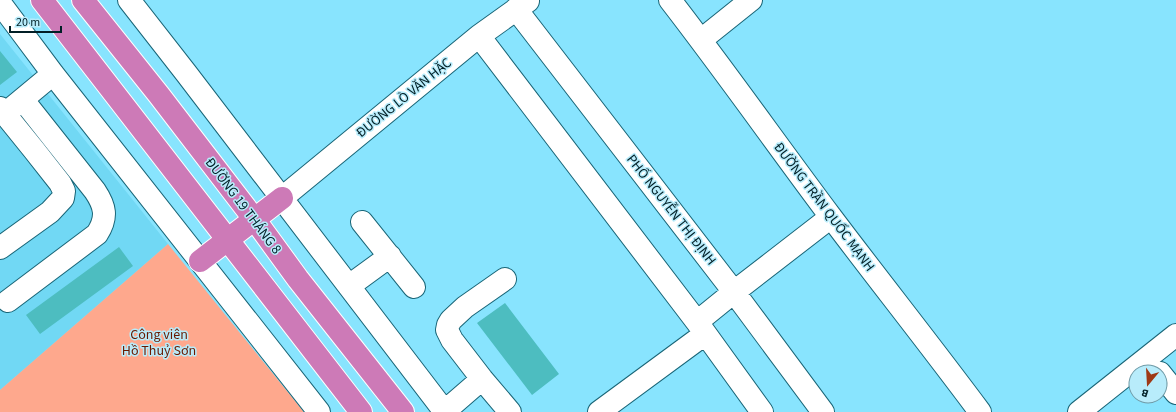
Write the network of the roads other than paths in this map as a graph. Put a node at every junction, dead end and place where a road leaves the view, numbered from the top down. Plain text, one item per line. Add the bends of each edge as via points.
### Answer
1 (42, 0) edge
2 (83, 0) edge
3 (130, 0) edge
4 (670, 0) edge
5 (751, 0) edge
6 (0, 3) edge
7 (522, 5) edge
8 (479, 36) junction
9 (701, 40) junction
10 (53, 74) junction
11 (23, 100) junction
12 (2, 111) edge
13 (282, 198) junction
14 (831, 217) junction
15 (255, 220) junction
16 (362, 222) dead end
17 (228, 240) junction
18 (0, 248) edge
19 (390, 256) junction
20 (200, 260) junction
21 (505, 279) dead end
22 (349, 286) junction
23 (414, 287) dead end
24 (734, 292) junction
25 (8, 301) dead end
26 (701, 328) junction
27 (1176, 335) edge
28 (1158, 364) edge
29 (482, 379) junction
30 (1168, 383) edge
31 (1128, 384) edge
32 (1176, 393) edge
33 (611, 409) edge
34 (319, 412) edge
35 (361, 412) edge
36 (403, 412) edge
37 (445, 412) edge
38 (510, 412) edge
39 (762, 412) edge
40 (823, 412) edge
41 (980, 412) edge
42 (1079, 412) edge

1 - 17 highway
2 - 15 highway, ĐƯỜNG 19 THÁNG 8
3 - 13 street
4 - 9 street, ĐƯỜNG TRẦN QUỐC MẠNH
5 - 9 street
6 - 10 street
7 - 8 street, ĐƯỜNG LÒ VĂN HẶC
7 - 24 street, PHỐ NGUYỄN THỊ ĐỊNH
8 - 13 street, ĐƯỜNG LÒ VĂN HẶC
8 - 26 street
9 - 14 street, ĐƯỜNG TRẦN QUỐC MẠNH
10 - 11 street
10 - 20 street
11 - 12 street
11 - 25 street via 95,191 103,205 104,214 102,227 97,234
12 - 18 street via 64,191 61,201 50,212
13 - 15 highway
13 - 22 street
14 - 24 street
14 - 41 street, ĐƯỜNG TRẦN QUỐC MẠNH
15 - 17 highway
15 - 36 highway, ĐƯỜNG 19 THÁNG 8
16 - 19 street
17 - 20 highway
17 - 35 highway
19 - 22 street
19 - 23 street
20 - 34 street
21 - 29 street via 465,307 448,325 447,330 452,340
22 - 37 street
24 - 26 street
24 - 40 street, PHỐ NGUYỄN THỊ ĐỊNH
26 - 33 street
26 - 39 street
27 - 28 street
29 - 37 street
29 - 38 street
30 - 32 street
31 - 42 street

